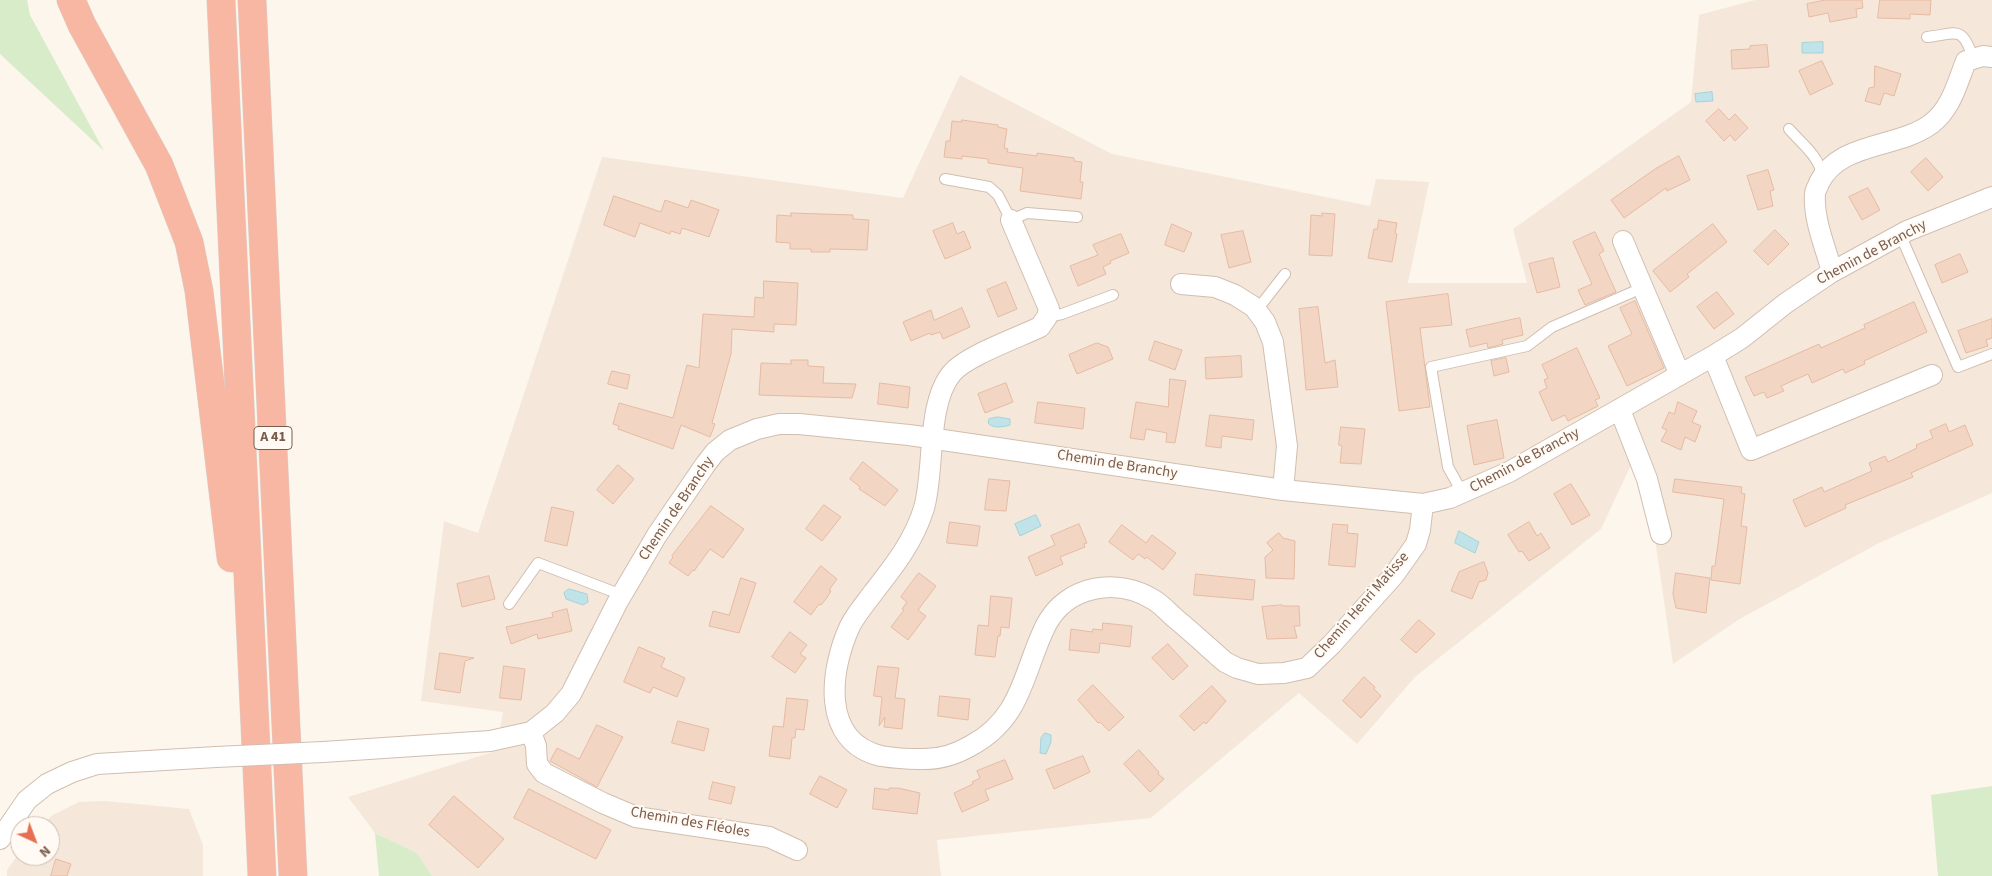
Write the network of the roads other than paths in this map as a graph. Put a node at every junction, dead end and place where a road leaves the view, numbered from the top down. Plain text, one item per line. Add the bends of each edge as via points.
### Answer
1 (71, 0) edge
2 (221, 0) edge
3 (252, 0) edge
4 (262, 0) edge
5 (1927, 37) dead end
6 (1982, 57) edge
7 (1789, 129) dead end
8 (1823, 176) junction
9 (945, 179) dead end
10 (1992, 197) edge
11 (1077, 217) dead end
12 (1011, 220) junction
13 (1900, 234) junction
14 (263, 238) junction
15 (1623, 242) dead end
16 (1832, 272) junction
17 (1284, 274) dead end
18 (1182, 284) dead end
19 (1642, 288) junction
20 (1113, 295) dead end
21 (1256, 310) junction
22 (1047, 317) junction
23 (1992, 354) edge
24 (1713, 356) junction
25 (1680, 375) junction
26 (1932, 375) dead end
27 (1620, 410) junction
28 (934, 438) junction
29 (1283, 490) junction
30 (1462, 494) junction
31 (1423, 504) junction
32 (1661, 534) dead end
33 (622, 594) junction
34 (510, 604) dead end
35 (531, 732) junction
36 (258, 782) junction
37 (0, 839) edge
38 (797, 850) dead end
39 (262, 876) edge
40 (293, 876) edge

1 - 36 highway via 160,165 189,242 200,301
2 - 36 highway, A 41
3 - 14 highway, A 41
4 - 14 highway
5 - 6 lane via 1954,32 1960,34
6 - 8 street via 1966,62 1950,102 1931,124 1852,154 1836,162
7 - 8 lane via 1820,163
8 - 16 street via 1815,192 1816,214
9 - 12 lane via 989,187 998,195
10 - 13 street, Chemin de Branchy
11 - 12 lane via 1027,213
12 - 22 street via 1049,309
13 - 16 street, Chemin de Branchy
13 - 23 lane via 1958,367
14 - 40 highway, A 41
15 - 19 street
16 - 24 street, Chemin de Branchy
17 - 21 lane
18 - 21 street via 1216,287 1235,295
19 - 25 street
19 - 30 lane via 1552,327 1527,346 1431,367 1448,467
20 - 22 lane
21 - 29 street via 1273,342 1287,446
22 - 28 street, Chemin Henri Matisse via 1040,328 962,363 950,374 937,408
24 - 25 street, Chemin de Branchy
24 - 26 street via 1751,450
25 - 27 street, Chemin de Branchy
27 - 30 street, Chemin de Branchy via 1509,472
27 - 32 street via 1647,479
28 - 29 street, Chemin de Branchy
28 - 31 street, Chemin Henri Matisse via 924,506 914,534 851,624 835,673 833,693 842,728 860,746 880,756 923,760 956,754 989,734 1002,722 1019,696 1047,624 1075,596 1094,588 1114,585 1156,600 1225,662 1237,668 1258,674 1307,668 1394,575 1416,544
28 - 33 street, Chemin de Branchy via 779,424 730,440 715,452 657,534
29 - 31 street, Chemin de Branchy
30 - 31 street, Chemin de Branchy
33 - 34 lane via 538,563
33 - 35 street, Chemin de Branchy via 571,694 555,713
35 - 37 street, Chemin de Branchy, bridge via 490,741 97,764 47,784 27,800
35 - 38 street, Chemin des Fléoles via 537,764 544,773 603,804 636,817 769,837
36 - 39 highway, A 41

